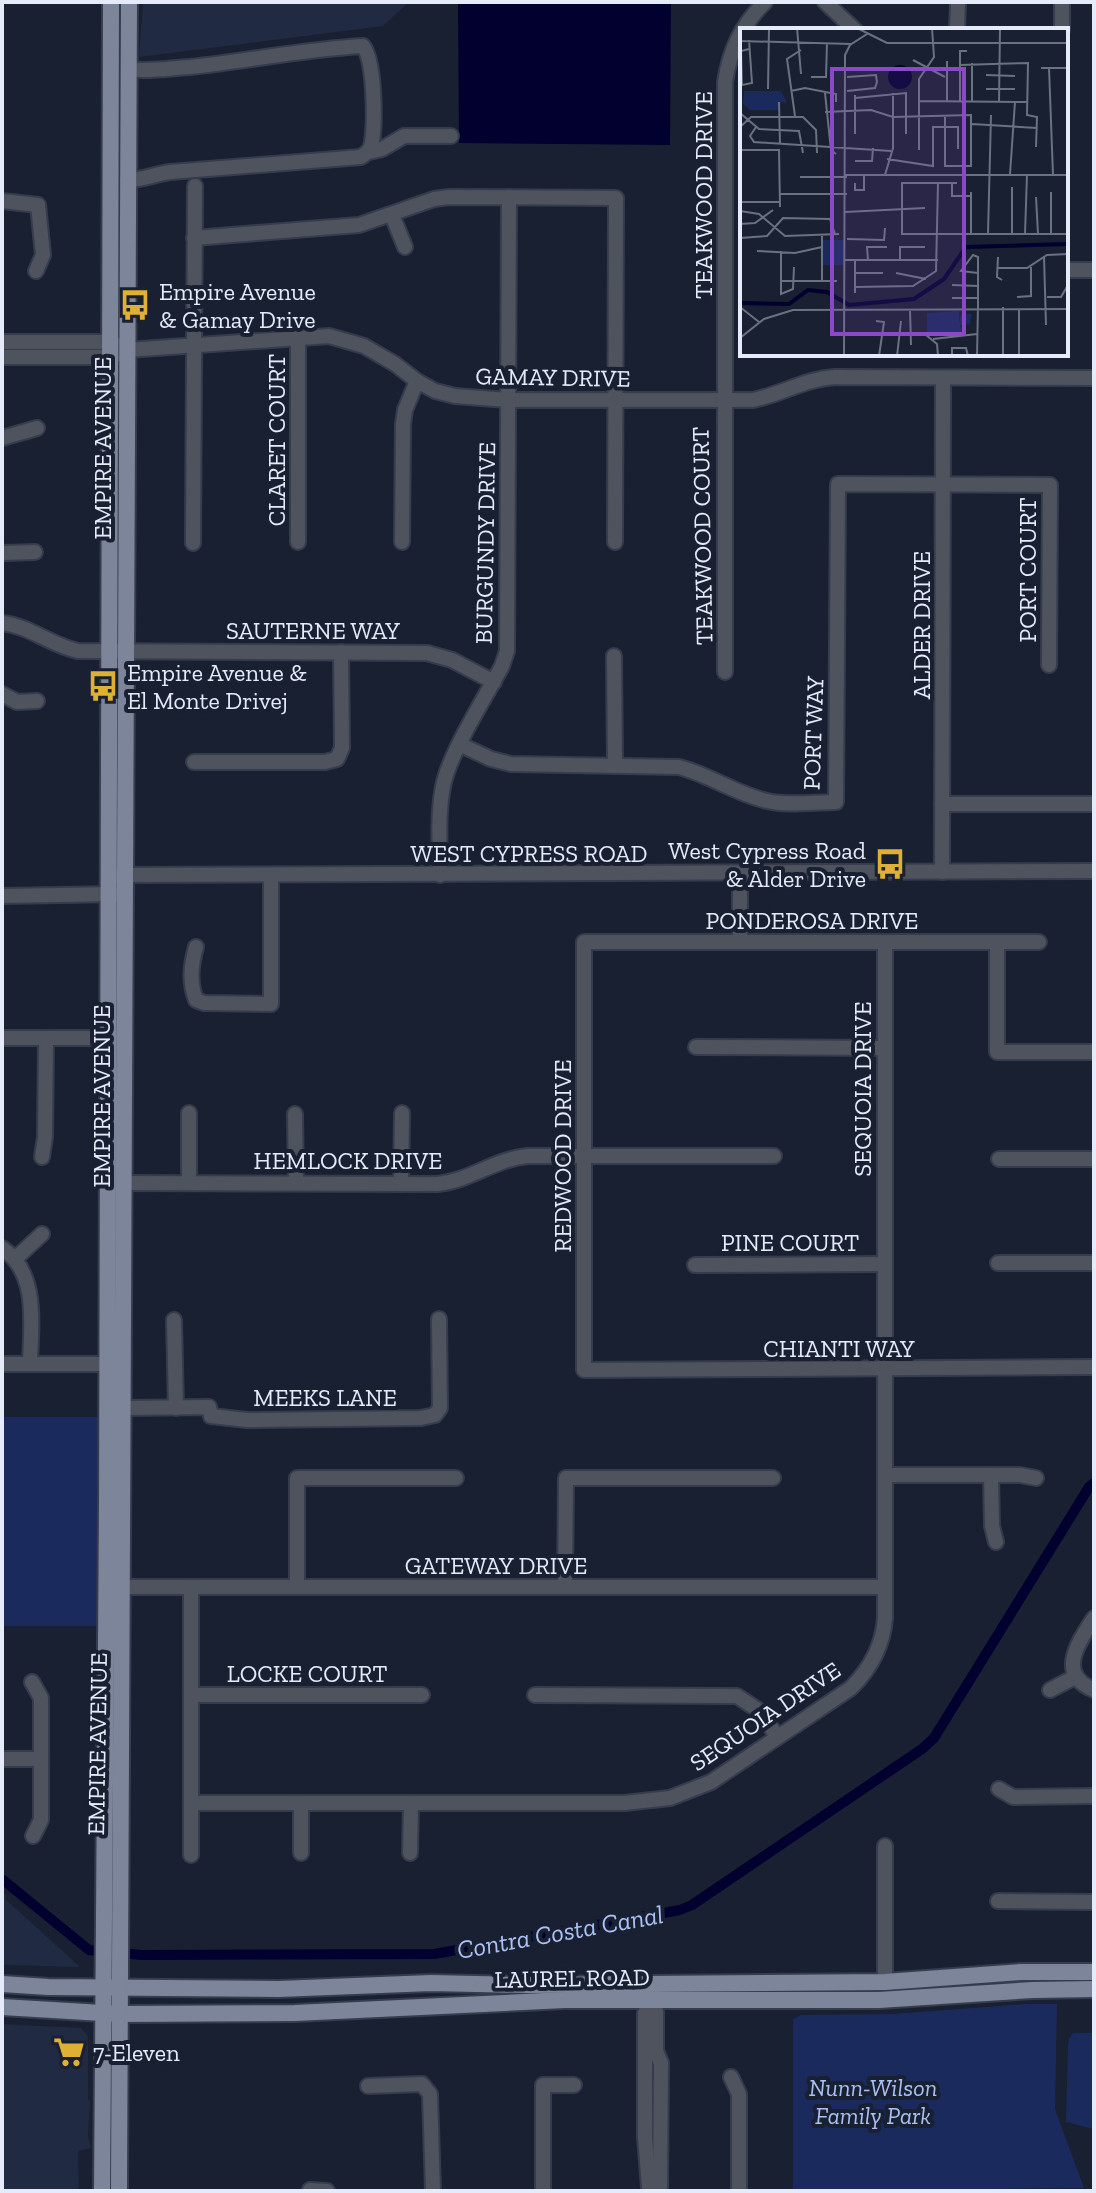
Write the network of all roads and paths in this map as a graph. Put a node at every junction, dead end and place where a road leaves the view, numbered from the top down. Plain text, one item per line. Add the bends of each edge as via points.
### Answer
1 (111, 2) edge
2 (129, 2) edge
3 (765, 2) edge
4 (825, 2) edge
5 (958, 2) edge
6 (1062, 2) edge
7 (743, 28) edge
8 (853, 28) edge
9 (957, 28) edge
10 (1062, 28) edge
11 (740, 33) edge
12 (128, 69) junction
13 (112, 120) junction
14 (451, 136) dead end
15 (369, 152) junction
16 (127, 176) junction
17 (195, 186) dead end
18 (509, 197) junction
19 (2, 201) edge
20 (392, 215) junction
21 (194, 238) junction
22 (405, 247) dead end
23 (725, 269) junction
24 (740, 269) edge
25 (1068, 270) edge
26 (1094, 270) edge
27 (36, 271) dead end
28 (298, 338) junction
29 (2, 342) edge
30 (194, 346) junction
31 (116, 350) junction
32 (2, 357) edge
33 (943, 378) junction
34 (1094, 378) edge
35 (417, 381) junction
36 (508, 400) junction
37 (615, 400) junction
38 (723, 400) junction
39 (37, 428) dead end
40 (2, 438) edge
41 (943, 485) junction
42 (298, 542) dead end
43 (402, 542) dead end
44 (615, 542) dead end
45 (193, 543) dead end
46 (35, 552) dead end
47 (2, 553) edge
48 (2, 623) edge
49 (117, 651) junction
50 (341, 652) junction
51 (614, 656) dead end
52 (1049, 665) dead end
53 (725, 672) dead end
54 (494, 682) junction
55 (2, 694) edge
56 (37, 701) dead end
57 (461, 745) junction
58 (194, 762) dead end
59 (615, 766) junction
60 (942, 804) junction
61 (1094, 804) edge
62 (1094, 871) edge
63 (942, 872) junction
64 (740, 874) junction
65 (118, 875) junction
66 (271, 875) junction
67 (440, 875) junction
68 (117, 894) junction
69 (2, 896) edge
70 (584, 942) joint
71 (740, 942) junction
72 (885, 942) junction
73 (997, 942) junction
74 (1039, 942) dead end
75 (196, 947) dead end
76 (2, 1038) edge
77 (46, 1038) junction
78 (117, 1038) junction
79 (696, 1047) dead end
80 (884, 1048) junction
81 (1094, 1052) edge
82 (189, 1113) dead end
83 (402, 1113) dead end
84 (295, 1114) dead end
85 (584, 1156) junction
86 (774, 1156) dead end
87 (42, 1157) dead end
88 (999, 1159) dead end
89 (1094, 1159) edge
90 (116, 1183) junction
91 (189, 1183) junction
92 (296, 1183) junction
93 (401, 1184) junction
94 (42, 1234) dead end
95 (2, 1248) edge
96 (16, 1258) junction
97 (998, 1263) dead end
98 (1094, 1263) edge
99 (885, 1264) junction
100 (695, 1265) dead end
101 (439, 1319) dead end
102 (174, 1320) dead end
103 (2, 1364) edge
104 (30, 1364) junction
105 (115, 1364) junction
106 (1094, 1367) edge
107 (584, 1370) joint
108 (885, 1370) junction
109 (124, 1408) junction
110 (176, 1408) junction
111 (885, 1475) junction
112 (991, 1475) junction
113 (456, 1478) dead end
114 (773, 1478) dead end
115 (1036, 1478) dead end
116 (996, 1542) dead end
117 (115, 1586) junction
118 (297, 1586) junction
119 (191, 1587) junction
120 (565, 1587) junction
121 (885, 1587) junction
122 (1094, 1618) edge
123 (1075, 1677) junction
124 (32, 1682) dead end
125 (1050, 1690) dead end
126 (1094, 1690) edge
127 (192, 1695) junction
128 (422, 1695) dead end
129 (535, 1695) dead end
130 (778, 1737) junction
131 (2, 1759) edge
132 (41, 1759) junction
133 (999, 1789) dead end
134 (1094, 1796) edge
135 (192, 1803) junction
136 (301, 1803) junction
137 (411, 1803) junction
138 (33, 1836) dead end
139 (885, 1846) dead end
140 (301, 1853) dead end
141 (410, 1853) dead end
142 (191, 1855) dead end
143 (998, 1901) dead end
144 (1094, 1902) edge
145 (1094, 1972) edge
146 (885, 1982) junction
147 (653, 1983) junction
148 (2, 1984) edge
149 (111, 1988) junction
150 (1094, 1989) edge
151 (653, 2001) junction
152 (2, 2007) edge
153 (110, 2013) junction
154 (731, 2077) dead end
155 (574, 2085) dead end
156 (368, 2086) dead end
157 (102, 2162) junction
158 (310, 2190) edge
159 (102, 2191) edge
160 (111, 2191) edge
161 (119, 2191) edge
162 (327, 2191) edge
163 (433, 2191) edge
164 (543, 2191) edge
165 (654, 2191) edge
166 (739, 2191) edge

1 - 13 main road, EMPIRE AVENUE
2 - 12 main road, EMPIRE AVENUE
3 - 7 street, TEAKWOOD DRIVE
4 - 8 street
5 - 9 street
6 - 10 street
11 - 23 street, TEAKWOOD DRIVE via 726,73 724,98
12 - 15 street via 363,46 369,54 371,83
12 - 16 main road, EMPIRE AVENUE
13 - 16 main road via 118,173
13 - 31 main road, EMPIRE AVENUE
14 - 15 street via 404,136
15 - 16 street via 350,160 154,174 145,179
16 - 31 main road, EMPIRE AVENUE
17 - 21 street
18 - 20 street via 434,199
18 - 36 street, BURGUNDY DRIVE
18 - 37 street via 616,198
19 - 27 street via 38,205 43,255
20 - 21 street via 359,225
20 - 22 street
21 - 30 street
23 - 24 street
23 - 38 street, TEAKWOOD DRIVE
25 - 26 street
28 - 30 street, GAMAY DRIVE
28 - 35 street, GAMAY DRIVE via 329,336 364,346
28 - 42 street, CLARET COURT
29 - 31 street
30 - 31 street, GAMAY DRIVE
30 - 45 street
31 - 32 street
31 - 49 main road, EMPIRE AVENUE
33 - 34 street, GAMAY DRIVE
33 - 38 street, GAMAY DRIVE via 813,378 769,397
33 - 41 street, ALDER DRIVE
35 - 36 street, GAMAY DRIVE via 455,396
35 - 43 street via 403,424
36 - 37 street, GAMAY DRIVE
36 - 54 street, BURGUNDY DRIVE via 508,636
37 - 38 street, GAMAY DRIVE
37 - 44 street
38 - 53 street, TEAKWOOD COURT
39 - 40 street
41 - 52 street, PORT COURT via 1050,485
41 - 59 street, PORT WAY via 838,484 836,802 770,802 679,767
41 - 60 street, ALDER DRIVE
46 - 47 street
48 - 49 street, SAUTERNE WAY via 21,626 63,648
49 - 50 street, SAUTERNE WAY
49 - 65 main road, EMPIRE AVENUE
50 - 54 street, SAUTERNE WAY via 427,653
50 - 58 street via 342,748 337,759
51 - 59 street
54 - 57 street, BURGUNDY DRIVE
55 - 56 street via 17,702
57 - 59 street, PORT WAY via 511,764
57 - 67 street, BURGUNDY DRIVE via 442,790
60 - 61 street
60 - 63 street, ALDER DRIVE
62 - 63 street, WEST CYPRESS ROAD
63 - 64 street, WEST CYPRESS ROAD
64 - 67 street, WEST CYPRESS ROAD
64 - 71 street
65 - 66 street, WEST CYPRESS ROAD
65 - 68 main road, EMPIRE AVENUE
66 - 67 street, WEST CYPRESS ROAD
66 - 75 street via 271,1004 196,1000 191,962
68 - 69 street
68 - 78 main road, EMPIRE AVENUE
70 - 71 street, PONDEROSA DRIVE
70 - 85 street, REDWOOD DRIVE
71 - 72 street, PONDEROSA DRIVE
72 - 73 street, PONDEROSA DRIVE
72 - 80 street, SEQUOIA DRIVE
73 - 74 street, PONDEROSA DRIVE
73 - 81 street via 997,1052
76 - 77 street
77 - 78 street
77 - 87 street
78 - 90 main road, EMPIRE AVENUE
79 - 80 street
80 - 99 street, SEQUOIA DRIVE
82 - 91 street
83 - 93 street
84 - 92 street
85 - 86 street, HEMLOCK DRIVE
85 - 93 street, HEMLOCK DRIVE via 513,1157 461,1180
85 - 107 street, REDWOOD DRIVE
88 - 89 street
90 - 91 street, HEMLOCK DRIVE
90 - 105 main road, EMPIRE AVENUE
91 - 92 street, HEMLOCK DRIVE
92 - 93 street, HEMLOCK DRIVE
94 - 96 street
95 - 96 street
96 - 104 street via 30,1296
97 - 98 street
99 - 100 street, PINE COURT
99 - 108 street, SEQUOIA DRIVE
101 - 110 street, MEEKS LANE via 440,1408 435,1415 247,1420 211,1416 209,1407
102 - 110 street
103 - 104 street
104 - 105 street
105 - 109 main road, EMPIRE AVENUE
105 - 117 main road, EMPIRE AVENUE
106 - 108 street, CHIANTI WAY
107 - 108 street, CHIANTI WAY
108 - 111 street, SEQUOIA DRIVE
109 - 110 street, MEEKS LANE
109 - 117 main road, EMPIRE AVENUE
111 - 112 street
111 - 121 street, SEQUOIA DRIVE
112 - 115 street
112 - 116 street
113 - 118 street via 297,1478
114 - 120 street via 566,1478
117 - 119 street, GATEWAY DRIVE
117 - 149 main road, EMPIRE AVENUE
118 - 119 street, GATEWAY DRIVE
118 - 120 street, GATEWAY DRIVE
119 - 127 street
120 - 121 street, GATEWAY DRIVE
121 - 130 street, SEQUOIA DRIVE via 884,1630 866,1672
122 - 123 street via 1074,1655
123 - 125 street
123 - 126 street
124 - 132 street via 41,1698
127 - 128 street, LOCKE COURT
127 - 135 street
129 - 130 street via 737,1696 758,1710
130 - 137 street, SEQUOIA DRIVE via 711,1782 647,1802
131 - 132 street
132 - 138 street via 41,1820
133 - 134 street via 1013,1797
135 - 136 street, SEQUOIA DRIVE
135 - 142 street
136 - 137 street, SEQUOIA DRIVE
136 - 140 street
137 - 141 street
139 - 146 street
143 - 144 street
145 - 146 main road, LAUREL ROAD
146 - 147 main road, LAUREL ROAD
147 - 149 main road, LAUREL ROAD
147 - 151 street
148 - 149 main road, LAUREL ROAD
149 - 153 main road, EMPIRE AVENUE
150 - 151 main road, LAUREL ROAD via 879,2000
151 - 153 main road, LAUREL ROAD via 295,2013
151 - 165 street via 645,2013 645,2137 649,2187
152 - 153 main road, LAUREL ROAD
153 - 157 main road, EMPIRE AVENUE
153 - 161 main road, EMPIRE AVENUE
154 - 166 street via 739,2094
155 - 164 street via 543,2085
156 - 163 street via 422,2084 430,2094
157 - 159 main road, EMPIRE AVENUE
157 - 160 main road
158 - 162 street

